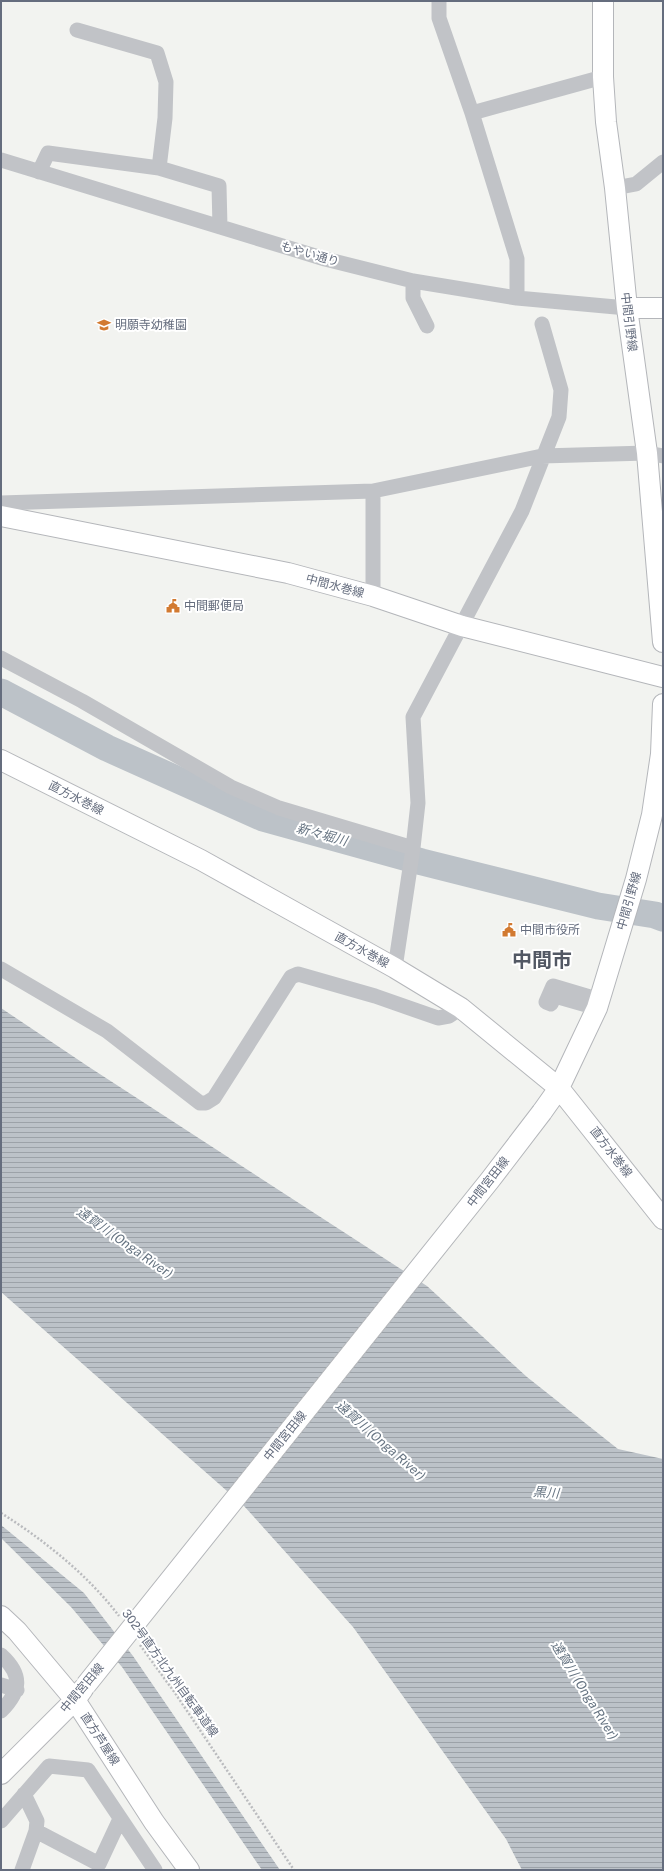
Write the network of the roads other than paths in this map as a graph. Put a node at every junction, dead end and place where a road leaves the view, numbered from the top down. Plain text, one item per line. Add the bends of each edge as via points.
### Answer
1 (439, 1) edge
2 (603, 1) edge
3 (77, 30) dead end
4 (603, 77) junction
5 (472, 113) junction
6 (1, 160) edge
7 (663, 162) edge
8 (159, 168) junction
9 (39, 172) junction
10 (615, 188) junction
11 (220, 227) junction
12 (413, 281) junction
13 (517, 298) junction
14 (627, 308) junction
15 (663, 308) edge
16 (542, 324) dead end
17 (427, 326) dead end
18 (655, 454) edge
19 (542, 456) junction
20 (373, 491) junction
21 (1, 503) edge
22 (1, 516) edge
23 (373, 596) junction
24 (462, 626) junction
25 (663, 642) edge
26 (1, 658) edge
27 (663, 677) edge
28 (663, 704) edge
29 (1, 760) edge
30 (413, 848) junction
31 (395, 968) junction
32 (1, 969) edge
33 (461, 1008) junction
34 (559, 1088) junction
35 (663, 1219) edge
36 (1, 1616) edge
37 (1, 1655) edge
38 (1, 1685) edge
39 (17, 1690) junction
40 (80, 1692) junction
41 (1, 1711) edge
42 (1, 1774) edge
43 (24, 1794) junction
44 (120, 1819) junction
45 (1, 1821) edge
46 (36, 1831) junction
47 (22, 1870) edge
48 (155, 1870) edge
49 (189, 1870) edge

1 - 5 street via 439,18
2 - 4 main road, 中間引野線
3 - 8 street via 157,53 166,82
4 - 5 street
4 - 10 main road, 中間引野線
5 - 13 street via 517,259
6 - 9 street, もやい通り
7 - 10 street via 636,184
8 - 9 street via 48,153
8 - 11 street via 219,186
9 - 11 street, もやい通り
10 - 14 main road, 中間引野線
11 - 12 street, もやい通り via 325,259
12 - 13 street, もやい通り
12 - 17 street via 413,298
13 - 14 street, もやい通り
14 - 15 main road
14 - 18 main road, 中間引野線
16 - 19 street via 561,390 559,417
18 - 19 street
18 - 25 main road, 中間引野線
19 - 20 street
19 - 24 street via 522,511
20 - 21 street
20 - 23 street
22 - 23 main road, 中間水巻線 via 288,573
23 - 24 main road, 中間水巻線
24 - 27 main road, 中間水巻線
24 - 30 street via 413,717 418,802
26 - 30 street via 232,787 279,808
28 - 34 main road, 中間引野線 via 652,815 636,879 598,1004
29 - 31 main road, 直方水巻線 via 201,860
30 - 31 street
31 - 33 main road, 直方水巻線
32 - 33 street via 107,1031 200,1103 206,1103 214,1098 291,977 298,974 375,996 438,1018 449,1016
33 - 34 main road, 直方水巻線
34 - 35 main road, 直方水巻線
34 - 40 main road, 中間宮田線, bridge via 490,1180
36 - 40 main road, 直方芦屋線
37 - 39 street via 10,1663 18,1680
38 - 39 street
39 - 41 street
40 - 42 main road, 中間宮田線
40 - 49 main road, 直方芦屋線 via 154,1822
43 - 44 street via 49,1766 88,1770
43 - 45 street
43 - 46 street via 37,1821
44 - 46 street via 99,1864
44 - 48 street
46 - 47 street

